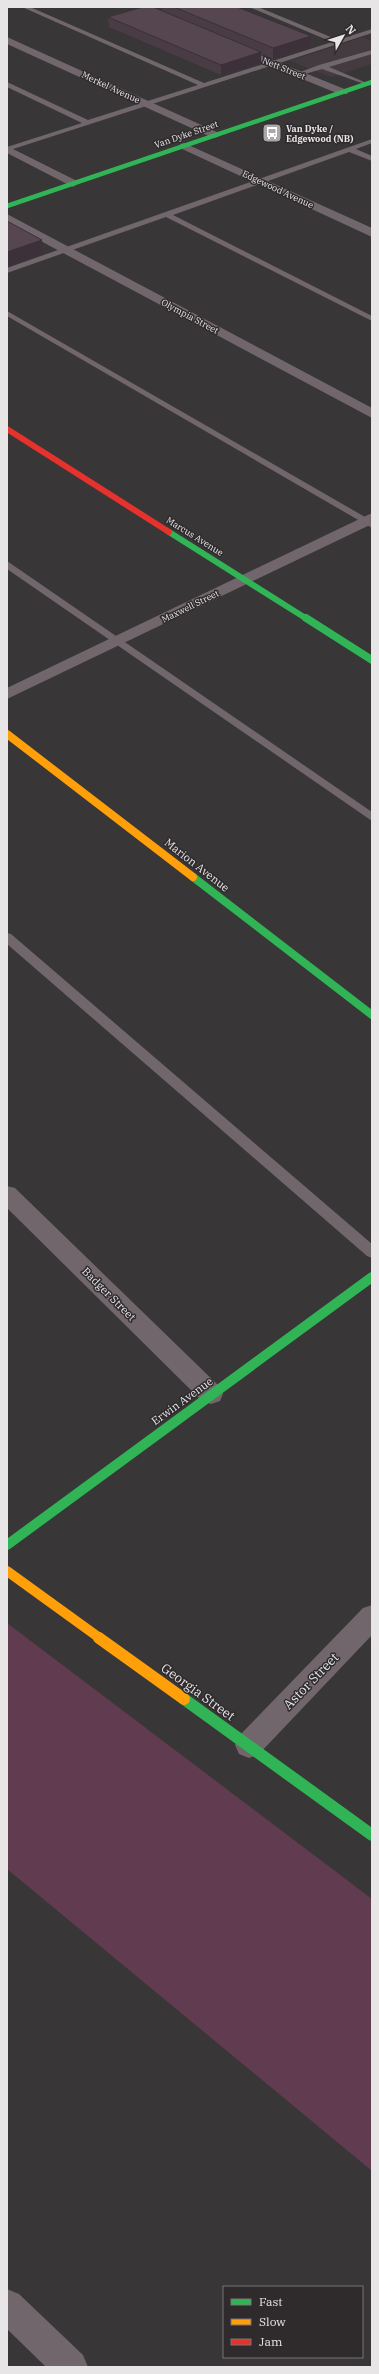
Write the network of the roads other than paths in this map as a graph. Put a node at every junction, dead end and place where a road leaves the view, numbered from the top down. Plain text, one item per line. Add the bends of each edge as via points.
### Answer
1 (25, 7) edge
2 (252, 7) edge
3 (372, 31) edge
4 (7, 40) edge
5 (338, 42) junction
6 (223, 43) edge
7 (372, 52) edge
8 (273, 63) junction
9 (321, 66) junction
10 (298, 74) junction
11 (369, 83) edge
12 (7, 84) edge
13 (204, 85) junction
14 (343, 92) junction
15 (146, 104) junction
16 (88, 123) junction
17 (214, 135) junction
18 (372, 141) edge
19 (184, 146) junction
20 (7, 149) edge
21 (349, 149) junction
22 (372, 159) edge
23 (260, 181) junction
24 (73, 183) junction
25 (7, 206) edge
26 (166, 214) junction
27 (7, 218) edge
28 (372, 233) edge
29 (67, 250) junction
30 (7, 271) edge
31 (7, 313) edge
32 (372, 320) edge
33 (372, 414) edge
34 (7, 429) edge
35 (370, 522) edge
36 (7, 564) edge
37 (245, 580) junction
38 (118, 641) junction
39 (372, 660) edge
40 (7, 694) edge
41 (7, 734) edge
42 (372, 817) edge
43 (7, 937) edge
44 (372, 1016) edge
45 (7, 1194) edge
46 (372, 1252) edge
47 (372, 1277) edge
48 (211, 1394) junction
49 (7, 1545) edge
50 (7, 1571) edge
51 (372, 1617) edge
52 (249, 1745) junction
53 (372, 1835) edge
54 (7, 2306) edge
55 (71, 2367) edge

1 - 13 lane
2 - 5 lane
3 - 5 lane
4 - 15 street, Merkel Avenue
5 - 8 lane
6 - 8 street, Nett Street
7 - 9 lane
8 - 10 street, Nett Street
8 - 13 lane
9 - 10 lane
9 - 11 lane
10 - 14 street, Nett Street
11 - 14 street, Van Dyke Street
12 - 16 lane
13 - 15 lane
14 - 17 street, Van Dyke Street
15 - 16 lane
15 - 17 street, Merkel Avenue
16 - 20 lane
17 - 19 street, Van Dyke Street
18 - 21 lane
19 - 23 street, Edgewood Avenue
19 - 24 street, Van Dyke Street
20 - 24 street
21 - 22 lane
21 - 23 lane
23 - 26 lane
23 - 28 street, Edgewood Avenue
24 - 25 street, Van Dyke Street
26 - 29 lane
26 - 32 lane
27 - 29 street, Olympia Street
29 - 30 lane
29 - 33 street, Olympia Street
31 - 35 lane
34 - 37 street, Marcus Avenue
35 - 37 street, Maxwell Street
36 - 38 lane
37 - 38 street, Maxwell Street
37 - 39 street, Marcus Avenue
38 - 40 street, Maxwell Street
38 - 42 lane
41 - 44 street, Marion Avenue
43 - 46 lane
45 - 48 street, Badger Street
47 - 48 street, Erwin Avenue
48 - 49 street, Erwin Avenue
50 - 52 street, Georgia Street
51 - 52 street, Astor Street
52 - 53 street, Georgia Street
54 - 55 street

